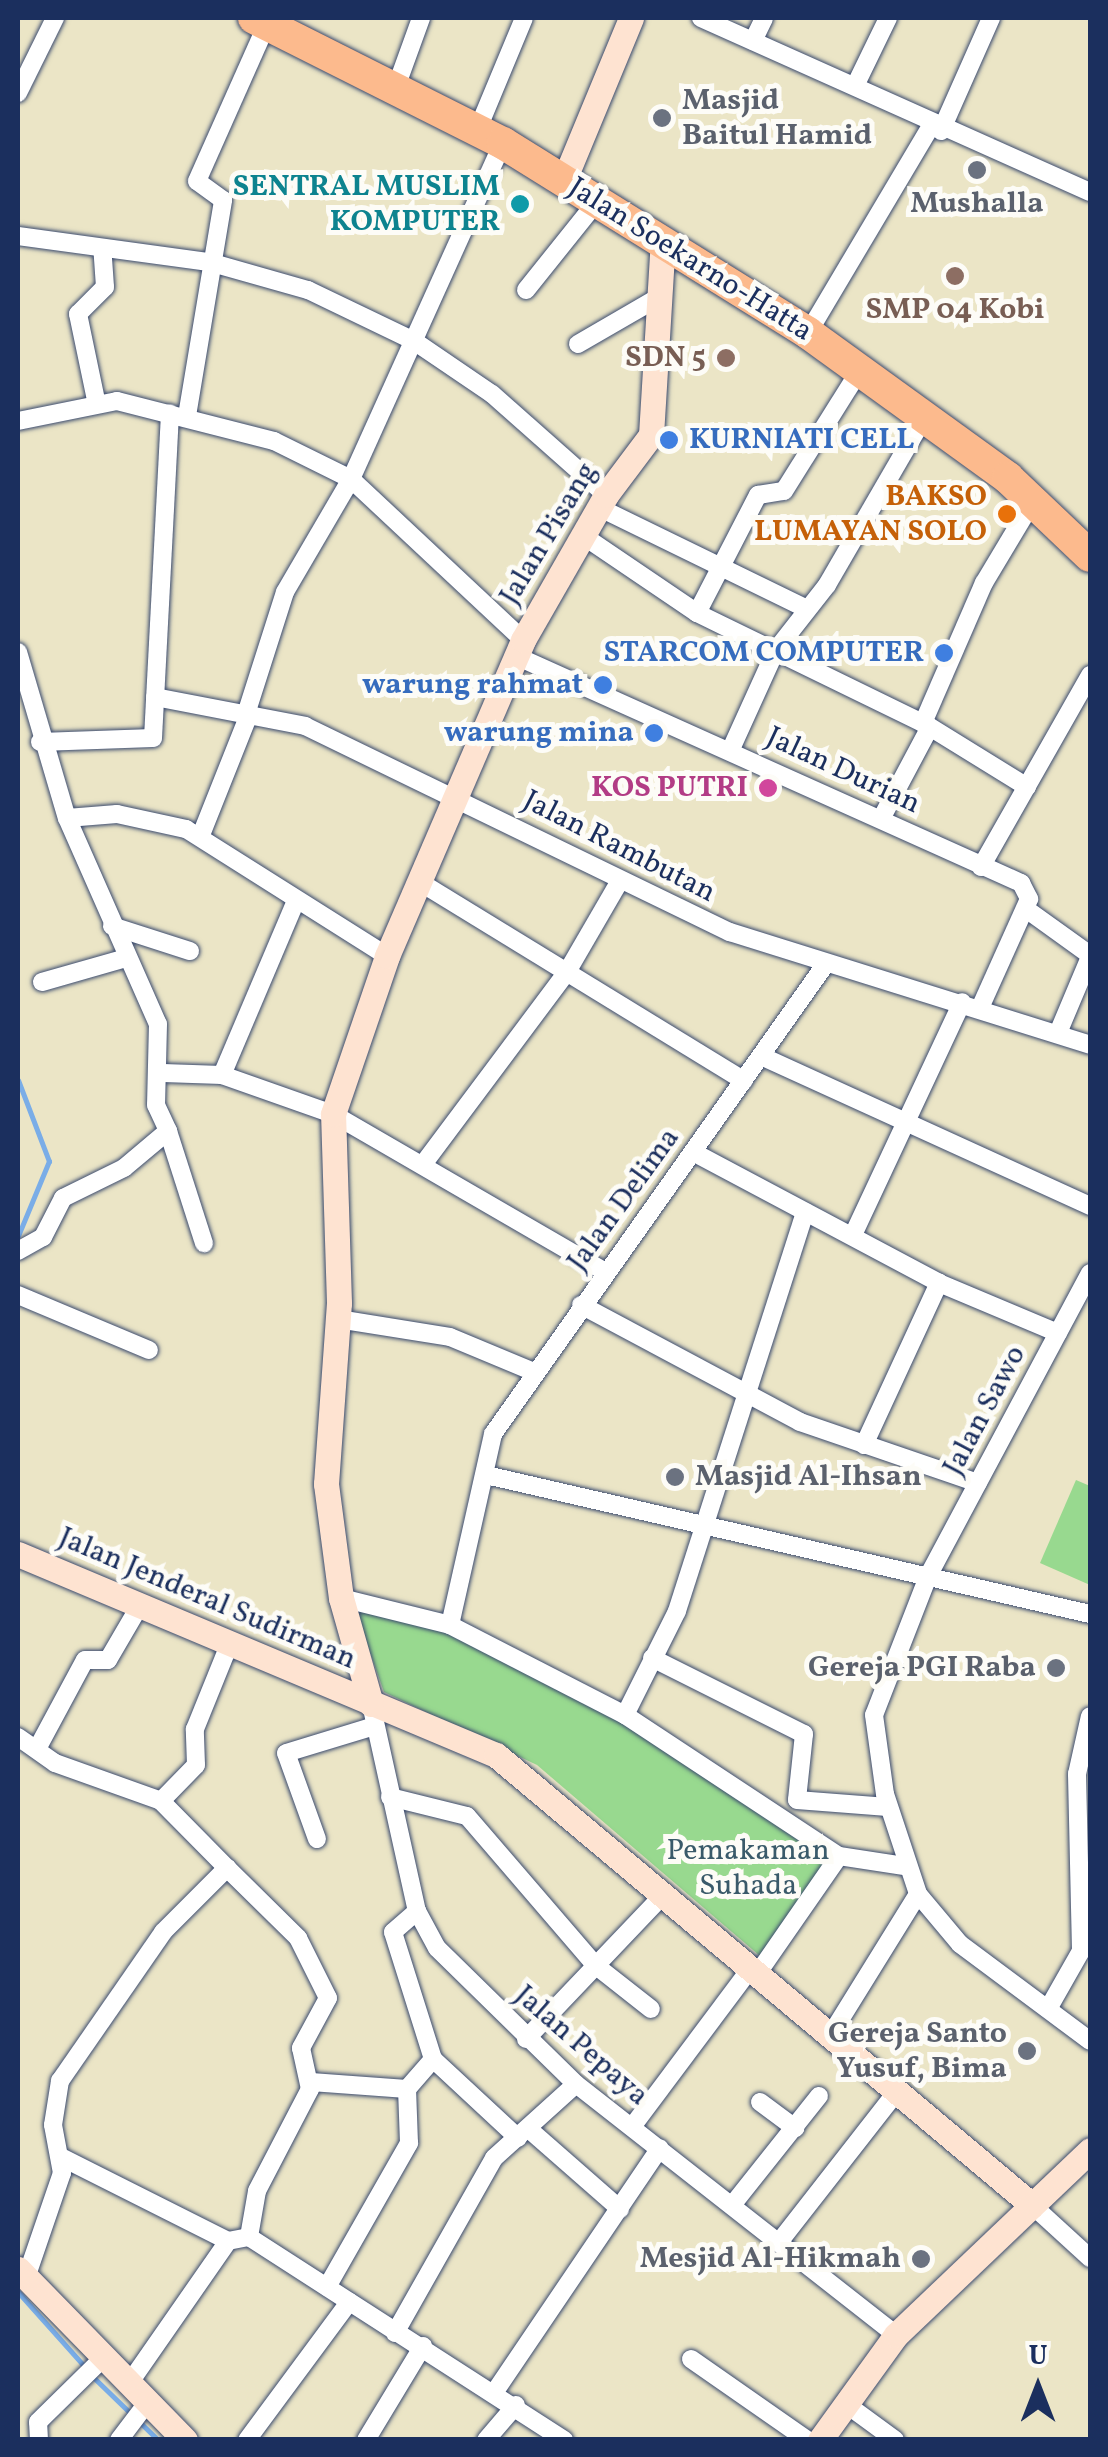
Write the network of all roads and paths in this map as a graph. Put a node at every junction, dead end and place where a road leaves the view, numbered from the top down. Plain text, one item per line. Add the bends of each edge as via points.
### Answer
1 (55, 18) edge
2 (421, 18) edge
3 (524, 18) edge
4 (632, 18) edge
5 (701, 18) edge
6 (764, 18) edge
7 (888, 18) edge
8 (990, 18) edge
9 (280, 24) edge
10 (753, 40) junction
11 (855, 86) junction
12 (395, 90) junction
13 (18, 94) edge
14 (936, 129) junction
15 (490, 137) junction
16 (564, 180) junction
17 (1090, 192) edge
18 (598, 200) junction
19 (18, 236) edge
20 (663, 241) junction
21 (102, 248) junction
22 (209, 262) junction
23 (526, 290) dead end
24 (654, 300) junction
25 (808, 333) junction
26 (414, 341) junction
27 (578, 344) dead end
28 (860, 370) junction
29 (96, 400) junction
30 (178, 414) junction
31 (925, 416) junction
32 (18, 421) edge
33 (351, 479) junction
34 (602, 501) junction
35 (1032, 501) junction
36 (582, 535) junction
37 (1090, 556) edge
38 (720, 566) junction
39 (805, 608) junction
40 (697, 613) junction
41 (520, 648) junction
42 (776, 650) junction
43 (18, 652) edge
44 (1090, 676) edge
45 (155, 697) junction
46 (249, 712) junction
47 (926, 725) junction
48 (40, 742) junction
49 (730, 749) junction
50 (1027, 786) junction
51 (460, 798) junction
52 (68, 818) junction
53 (881, 819) junction
54 (201, 835) junction
55 (981, 867) junction
56 (418, 882) junction
57 (618, 884) junction
58 (296, 901) junction
59 (1026, 908) junction
60 (112, 926) junction
61 (190, 952) dead end
62 (387, 956) junction
63 (1090, 956) edge
64 (126, 958) junction
65 (825, 964) junction
66 (568, 972) junction
67 (42, 982) dead end
68 (971, 1004) junction
69 (1058, 1034) junction
70 (1090, 1044) edge
71 (761, 1056) junction
72 (164, 1073) junction
73 (222, 1075) junction
74 (744, 1081) junction
75 (333, 1114) junction
76 (911, 1121) junction
77 (168, 1131) junction
78 (692, 1152) junction
79 (424, 1163) junction
80 (1090, 1206) edge
81 (805, 1212) junction
82 (853, 1235) junction
83 (204, 1243) dead end
84 (18, 1251) edge
85 (606, 1272) junction
86 (1090, 1273) edge
87 (939, 1283) junction
88 (18, 1295) edge
89 (581, 1305) junction
90 (338, 1319) junction
91 (1058, 1334) junction
92 (149, 1350) dead end
93 (534, 1372) junction
94 (740, 1394) junction
95 (864, 1445) junction
96 (486, 1474) junction
97 (978, 1483) junction
98 (710, 1520) junction
99 (18, 1554) edge
100 (929, 1574) junction
101 (341, 1598) junction
102 (139, 1607) junction
103 (1090, 1614) edge
104 (450, 1626) junction
105 (229, 1645) junction
106 (652, 1658) junction
107 (373, 1715) junction
108 (625, 1715) junction
109 (1090, 1716) edge
110 (18, 1737) edge
111 (36, 1749) junction
112 (390, 1797) junction
113 (161, 1800) junction
114 (888, 1807) junction
115 (316, 1838) dead end
116 (840, 1856) junction
117 (904, 1866) junction
118 (227, 1868) junction
119 (664, 1894) junction
120 (918, 1894) junction
121 (417, 1910) junction
122 (1086, 1954) edge
123 (595, 1966) junction
124 (755, 1970) junction
125 (651, 2009) dead end
126 (1048, 2009) junction
127 (830, 2036) junction
128 (526, 2039) junction
129 (1090, 2041) edge
130 (433, 2058) junction
131 (311, 2082) junction
132 (576, 2084) junction
133 (407, 2088) junction
134 (895, 2094) junction
135 (820, 2096) dead end
136 (760, 2102) dead end
137 (632, 2127) junction
138 (795, 2128) junction
139 (525, 2135) junction
140 (660, 2148) junction
141 (1090, 2150) edge
142 (61, 2157) junction
143 (733, 2204) junction
144 (1032, 2205) junction
145 (620, 2209) junction
146 (249, 2236) junction
147 (780, 2241) junction
148 (228, 2242) junction
149 (1090, 2258) edge
150 (22, 2272) edge
151 (327, 2287) junction
152 (350, 2302) junction
153 (395, 2332) junction
154 (896, 2336) junction
155 (423, 2346) junction
156 (691, 2359) dead end
157 (100, 2362) junction
158 (128, 2386) junction
159 (496, 2390) junction
160 (846, 2404) junction
161 (516, 2405) junction
162 (144, 2406) junction
163 (123, 2434) edge
164 (39, 2440) edge
165 (184, 2440) edge
166 (247, 2440) edge
167 (366, 2440) edge
168 (486, 2440) edge
169 (564, 2440) edge
170 (806, 2440) edge
171 (820, 2440) edge
172 (895, 2440) edge

1 - 13 street
2 - 12 street
3 - 15 street
4 - 16 street
5 - 10 street
6 - 10 street
7 - 11 street
8 - 14 street
9 - 12 highway, Jalan Soekarno-Hatta
9 - 22 street via 200,171 197,188 223,200
10 - 11 street
11 - 14 street
12 - 15 highway, Jalan Soekarno-Hatta
14 - 17 street
14 - 25 street
15 - 16 highway, Jalan Soekarno-Hatta
15 - 26 street
16 - 18 highway, Jalan Soekarno-Hatta
18 - 20 highway, Jalan Soekarno-Hatta
18 - 23 street
19 - 21 street
20 - 24 street, Jalan Pisang
20 - 25 highway, Jalan Soekarno-Hatta
21 - 22 street
21 - 29 street via 105,288 78,314
22 - 26 street via 308,290
22 - 30 street
24 - 27 street
24 - 34 street, Jalan Pisang via 652,436
25 - 28 highway, Jalan Soekarno-Hatta
26 - 33 street
26 - 34 street via 492,394
28 - 31 highway, Jalan Soekarno-Hatta
28 - 38 street via 784,491 758,495
29 - 30 street, Jalan Durian
29 - 32 street
30 - 33 street, Jalan Durian via 274,442
30 - 45 street
31 - 35 highway, Jalan Soekarno-Hatta
31 - 39 street
33 - 41 street, Jalan Durian
33 - 46 street via 285,592
34 - 36 street, Jalan Pisang
34 - 38 street
35 - 37 highway, Jalan Soekarno-Hatta
35 - 47 street via 1010,528
36 - 40 street
36 - 41 street, Jalan Pisang
38 - 39 street
38 - 40 street
39 - 42 street
40 - 42 street
41 - 49 street, Jalan Durian
41 - 51 street, Jalan Pisang
42 - 47 street
42 - 49 street
43 - 48 street
44 - 50 street
45 - 46 street, Jalan Rambutan
45 - 48 street via 153,738
46 - 51 street, Jalan Rambutan via 357,746
46 - 54 street
47 - 50 street
47 - 53 street
48 - 52 street
49 - 53 street, Jalan Durian
50 - 55 street
51 - 56 street, Jalan Pisang
51 - 57 street, Jalan Rambutan
52 - 54 street via 117,814
52 - 60 street
53 - 55 street, Jalan Durian
54 - 58 street
55 - 59 street, Jalan Durian via 1025,886
56 - 62 street, Jalan Pisang
56 - 66 street
57 - 65 street, Jalan Rambutan
57 - 66 street
58 - 62 street
58 - 73 street
59 - 63 street
59 - 68 street
60 - 61 street
60 - 64 street
62 - 75 street, Jalan Pisang
63 - 69 street
64 - 67 street
64 - 72 street via 158,1024
65 - 68 street, Jalan Rambutan
65 - 71 street, Jalan Delima
66 - 74 street
66 - 79 street
68 - 69 street, Jalan Rambutan
68 - 76 street
69 - 70 street, Jalan Rambutan
71 - 74 street, Jalan Delima
71 - 76 street
72 - 73 street
72 - 77 street via 156,1105
73 - 75 street
74 - 78 street, Jalan Delima
75 - 79 street
75 - 90 street
76 - 80 street
76 - 82 street
77 - 83 street
77 - 84 street via 124,1168 63,1198 43,1238
78 - 81 street
78 - 85 street, Jalan Delima
79 - 85 street
81 - 82 street
81 - 94 street
82 - 87 street
85 - 89 street, Jalan Delima
86 - 91 street, Jalan Sawo
87 - 91 street
87 - 95 street
88 - 92 street
89 - 93 street, Jalan Delima
89 - 94 street
90 - 93 street via 450,1337
90 - 101 street via 326,1484
91 - 97 street, Jalan Sawo
93 - 96 street, Jalan Delima via 493,1434
94 - 95 street
94 - 98 street
95 - 97 street
96 - 98 street
96 - 104 street, Jalan Delima
97 - 100 street, Jalan Sawo
98 - 100 street
98 - 106 street
99 - 102 street, Jalan Jenderal Sudirman
100 - 103 street
100 - 114 street, Jalan Sawo via 880,1684 876,1749
101 - 104 street
101 - 107 street
102 - 105 street, Jalan Jenderal Sudirman
102 - 111 street via 108,1660 86,1660
104 - 108 street
105 - 107 street, Jalan Jenderal Sudirman
105 - 113 street via 195,1729 196,1765
106 - 108 street
106 - 114 street via 804,1734 797,1800
107 - 112 street, Jalan Pepaya
107 - 115 street via 286,1753
107 - 119 street, Jalan Jenderal Sudirman via 514,1766
108 - 116 street
109 - 122 street via 1077,1774
110 - 111 street
111 - 113 street
112 - 121 street, Jalan Pepaya
112 - 123 street via 467,1816
113 - 118 street
114 - 117 street, Jalan Sawo
116 - 117 street
116 - 124 street
117 - 120 street, Jalan Sawo
118 - 131 street via 298,1938 326,1990 324,2012 301,2048
118 - 142 street via 156,1942 60,2081 53,2124
119 - 123 street
119 - 124 street, Jalan Jenderal Sudirman
120 - 126 street, Jalan Sawo via 960,1944
120 - 127 street
121 - 128 street, Jalan Pepaya via 437,1948
121 - 130 street via 393,1932
122 - 126 street
123 - 125 street
123 - 128 street
124 - 127 street, Jalan Jenderal Sudirman
124 - 137 street
126 - 129 street, Jalan Sawo
127 - 134 street, Jalan Jenderal Sudirman
128 - 132 street, Jalan Pepaya
130 - 133 street
130 - 139 street
131 - 133 street
131 - 146 street via 257,2192
132 - 137 street, Jalan Pepaya
132 - 139 street
133 - 151 street via 408,2143
134 - 144 street, Jalan Jenderal Sudirman
134 - 147 street
135 - 138 street
136 - 138 street
137 - 140 street, Jalan Pepaya
138 - 143 street
139 - 145 street
139 - 153 street via 473,2189
140 - 143 street, Jalan Pepaya
140 - 145 street
141 - 144 street
142 - 148 street
142 - 150 street
143 - 147 street, Jalan Pepaya
144 - 149 street
144 - 154 street
145 - 159 street
146 - 148 street
146 - 151 street
147 - 154 street, Jalan Pepaya
148 - 158 street
150 - 157 street
151 - 152 street
152 - 153 street
152 - 166 street
153 - 155 street
154 - 160 street
155 - 159 street
155 - 167 street
156 - 170 street
157 - 158 street
157 - 164 street via 38,2422
158 - 162 street
159 - 161 street
160 - 171 street
160 - 172 street
161 - 168 street
161 - 169 street
162 - 163 street
162 - 165 street

